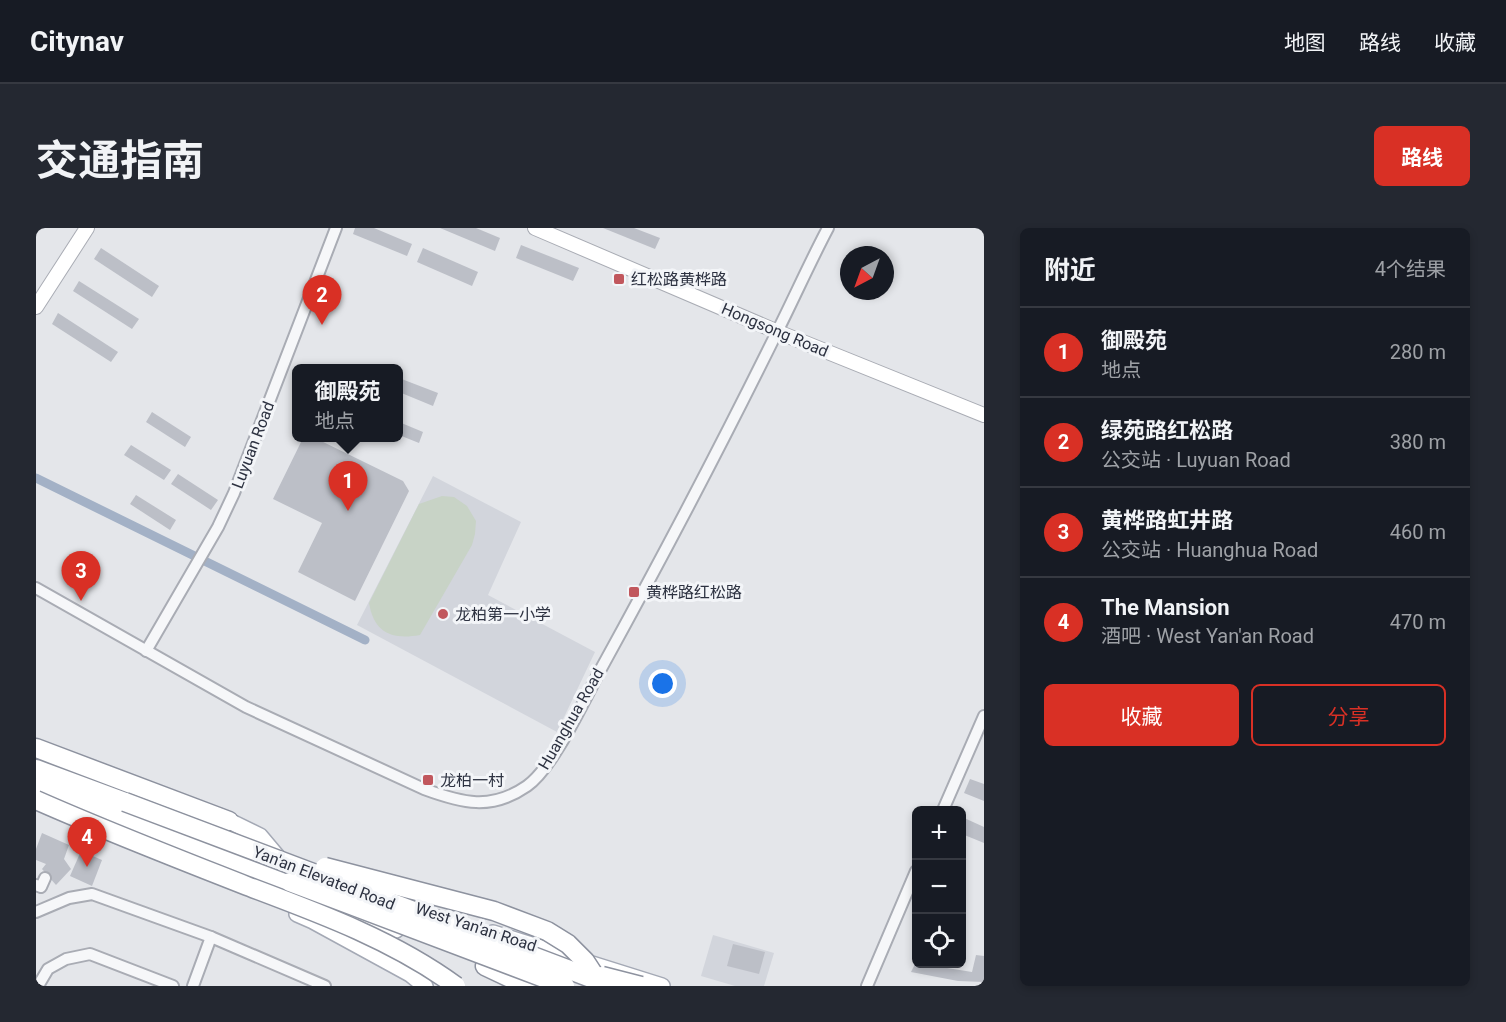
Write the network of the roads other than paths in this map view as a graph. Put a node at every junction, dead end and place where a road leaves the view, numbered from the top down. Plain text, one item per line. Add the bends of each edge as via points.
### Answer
1 (78, 228) edge
2 (87, 228) edge
3 (336, 228) edge
4 (535, 228) edge
5 (828, 228) edge
6 (564, 233) edge
7 (36, 293) edge
8 (36, 307) edge
9 (778, 332) junction
10 (984, 415) edge
11 (36, 588) edge
12 (147, 651) junction
13 (984, 716) edge
14 (36, 739) edge
15 (36, 748) edge
16 (36, 769) edge
17 (36, 787) edge
18 (36, 798) edge
19 (126, 802) junction
20 (36, 806) edge
21 (945, 806) edge
22 (229, 820) junction
23 (45, 878) dead end
24 (912, 880) edge
25 (290, 882) junction
26 (36, 885) edge
27 (300, 901) junction
28 (36, 912) edge
29 (313, 921) junction
30 (369, 922) junction
31 (346, 927) junction
32 (211, 937) junction
33 (497, 944) junction
34 (393, 950) junction
35 (38, 986) edge
36 (173, 986) edge
37 (193, 986) edge
38 (325, 986) edge
39 (425, 986) edge
40 (443, 986) edge
41 (456, 986) edge
42 (526, 986) edge
43 (565, 986) edge
44 (588, 986) edge
45 (601, 986) edge
46 (612, 986) edge
47 (641, 986) edge
48 (662, 986) edge
49 (867, 986) edge

1 - 7 street
2 - 8 street
3 - 12 street, Luyuan Road via 234,494
4 - 6 street, Hongsong Road
5 - 9 street, Huanghua Road
6 - 9 street, Hongsong Road via 624,267
9 - 10 street, Hongsong Road
9 - 12 street, Huanghua Road via 558,747 540,774 516,793 482,802 454,800 294,731
11 - 12 street, Huanghua Road
13 - 21 street
14 - 22 main road, West Yan'an Road via 118,770
15 - 22 highway
16 - 19 highway, Yan'an Elevated Road
17 - 25 highway, Yan'an Elevated Road
18 - 27 main road, West Yan'an Road
18 - 34 highway, bridge via 111,833 350,926
19 - 33 highway, Yan'an Elevated Road, bridge
19 - 45 highway, bridge via 305,862 519,919 568,944
20 - 29 main road
22 - 48 main road, West Yan'an Road via 260,836 281,861 305,873
23 - 26 street via 41,887
24 - 49 street
25 - 42 highway, bridge
25 - 43 highway, Yan'an Elevated Road, bridge
27 - 29 main road
27 - 30 main road, West Yan'an Road
27 - 31 main road
28 - 32 street via 69,898 92,894
29 - 39 main road
30 - 31 main road
30 - 44 main road, West Yan'an Road
31 - 40 main road
32 - 37 street
32 - 38 street
33 - 46 highway, Yan'an Elevated Road, bridge
33 - 47 highway, bridge
34 - 40 highway, bridge
34 - 41 highway, bridge
35 - 36 street via 48,969 66,959 90,954

